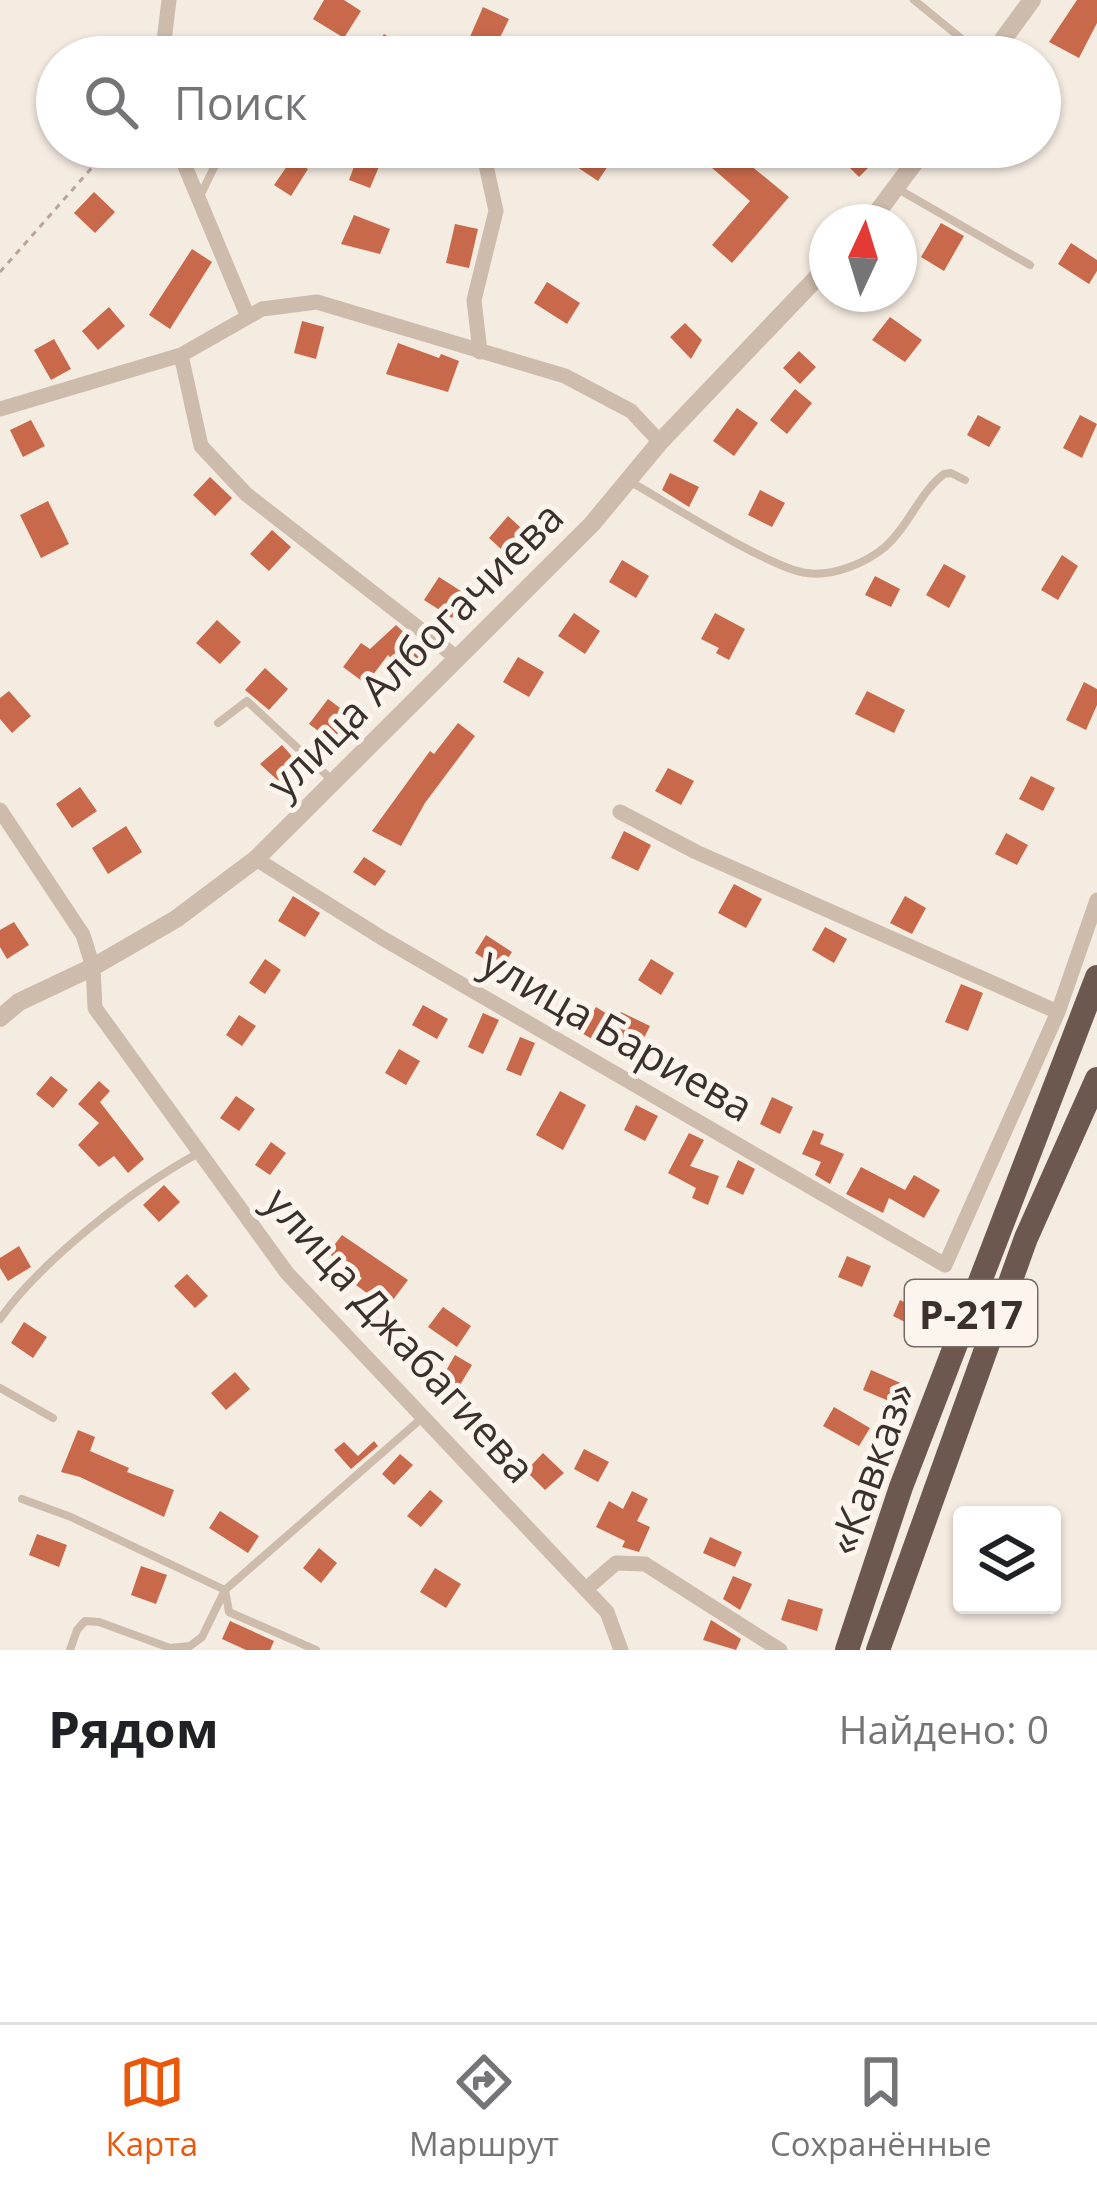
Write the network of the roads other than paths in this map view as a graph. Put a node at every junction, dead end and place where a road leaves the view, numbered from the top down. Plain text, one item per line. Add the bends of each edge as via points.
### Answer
1 (169, 0) edge
2 (914, 0) edge
3 (1032, 0) edge
4 (165, 36) edge
5 (960, 36) edge
6 (1004, 36) edge
7 (185, 168) edge
8 (214, 168) edge
9 (487, 168) edge
10 (911, 168) edge
11 (897, 188) junction
12 (197, 201) junction
13 (884, 204) edge
14 (1030, 265) dead end
15 (809, 286) edge
16 (248, 316) junction
17 (480, 352) junction
18 (181, 355) junction
19 (0, 409) edge
20 (660, 442) junction
21 (628, 480) junction
22 (965, 480) dead end
23 (457, 658) junction
24 (218, 723) dead end
25 (333, 781) junction
26 (0, 810) edge
27 (620, 812) dead end
28 (256, 859) junction
29 (1097, 901) edge
30 (93, 967) junction
31 (1097, 977) edge
32 (1058, 1012) junction
33 (0, 1018) edge
34 (1097, 1079) edge
35 (198, 1153) junction
36 (0, 1319) edge
37 (0, 1388) edge
38 (423, 1417) junction
39 (53, 1418) dead end
40 (22, 1499) dead end
41 (586, 1589) junction
42 (225, 1590) junction
43 (70, 1650) edge
44 (316, 1650) edge
45 (620, 1650) edge
46 (780, 1650) edge
47 (848, 1650) edge
48 (878, 1650) edge

1 - 4 street
2 - 5 lane
3 - 6 street
7 - 12 street
8 - 12 lane
9 - 17 street via 496,211 474,300
10 - 11 street
11 - 13 street
11 - 14 lane
12 - 16 street
15 - 20 street, улица Албогачиева
16 - 17 street via 317,302
16 - 18 street
17 - 20 street via 566,376 631,411
18 - 19 street
18 - 23 street via 201,446 246,494
20 - 21 street, улица Албогачиева
21 - 22 lane via 813,574 884,549 944,473
21 - 23 street, улица Албогачиева
23 - 25 street, улица Албогачиева
24 - 25 lane via 247,701
25 - 28 street, улица Албогачиева
26 - 30 street, улица Джабагиева via 83,935
27 - 32 street
28 - 30 street, улица Албогачиева
28 - 32 street, улица Бариева via 945,1265
29 - 32 street
30 - 33 street, улица Албогачиева
30 - 35 street, улица Джабагиева via 94,1008
31 - 47 highway, «Кавказ» / Р-217 via 901,1487
34 - 48 highway, «Кавказ» / Р-217 via 1026,1238
35 - 36 lane via 148,1180 20,1290
35 - 38 street, улица Джабагиева via 287,1273
37 - 39 lane
38 - 41 street, улица Джабагиева
38 - 42 lane
40 - 42 lane
41 - 45 street, улица Джабагиева via 607,1612
41 - 46 street via 616,1563 645,1564
42 - 43 lane via 190,1646 170,1648 85,1621
42 - 44 lane via 229,1612

